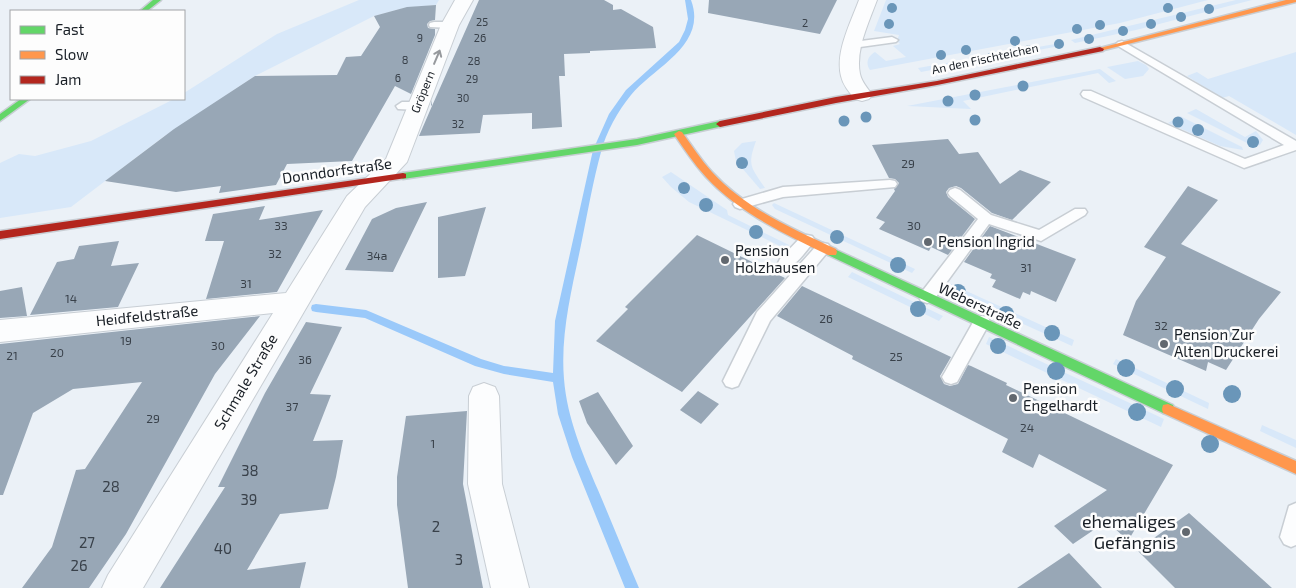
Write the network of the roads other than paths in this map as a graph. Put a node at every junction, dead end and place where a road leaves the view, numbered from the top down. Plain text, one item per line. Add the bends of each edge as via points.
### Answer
1 (157, 0) edge
2 (464, 0) edge
3 (868, 0) edge
4 (1295, 0) edge
5 (143, 10) edge
6 (892, 40) dead end
7 (1122, 44) junction
8 (853, 46) junction
9 (1087, 94) dead end
10 (862, 95) junction
11 (25, 100) edge
12 (0, 118) edge
13 (678, 134) junction
14 (378, 181) junction
15 (890, 184) dead end
16 (955, 193) dead end
17 (740, 204) junction
18 (1080, 212) dead end
19 (986, 218) junction
20 (0, 235) edge
21 (807, 240) junction
22 (823, 248) junction
23 (786, 263) dead end
24 (928, 297) junction
25 (295, 303) junction
26 (982, 322) junction
27 (0, 331) edge
28 (951, 377) dead end
29 (732, 381) dead end
30 (484, 396) dead end
31 (1296, 468) edge
32 (1296, 513) edge
33 (1292, 538) dead end
34 (121, 588) edge
35 (510, 588) edge

1 - 5 main road
14 -> 2 street, Gröpern via 396,162 409,106 442,25
3 - 8 street
4 - 7 main road, An den Fischteichen
6 - 8 lane
7 - 9 lane via 1295,146 1244,164
7 - 10 main road, An den Fischteichen via 937,83
8 - 10 street via 850,73 854,86
10 - 13 main road, An den Fischteichen
11 - 12 main road
13 - 14 main road, Donndorfstraße
13 - 17 main road, Weberstraße via 709,177
14 - 20 main road, Donndorfstraße
14 - 25 street, Schmale Straße via 356,202
15 - 17 lane via 783,192
16 - 19 lane
17 - 21 main road, Weberstraße
18 - 19 lane via 1042,236
19 - 24 lane
21 - 22 main road, Weberstraße
21 - 23 lane
22 - 24 main road, Weberstraße
22 - 29 lane via 763,317
24 - 26 main road, Weberstraße
25 - 27 street, Heidfeldstraße
25 - 34 street, Schmale Straße
26 - 28 lane
26 - 31 main road, Weberstraße
30 - 35 street via 485,484
32 - 33 lane

